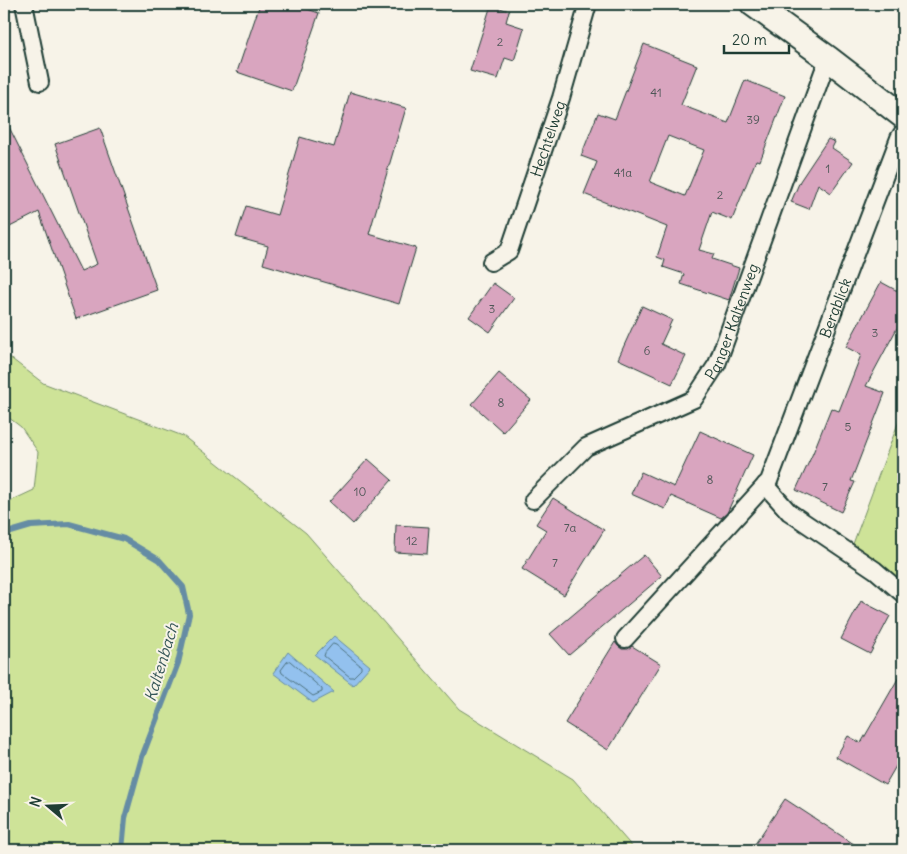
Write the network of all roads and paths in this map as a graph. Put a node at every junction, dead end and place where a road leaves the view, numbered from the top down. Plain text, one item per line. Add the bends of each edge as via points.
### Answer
1 (24, 4) edge
2 (588, 4) edge
3 (753, 4) edge
4 (830, 59) junction
5 (40, 82) dead end
6 (903, 116) edge
7 (903, 132) edge
8 (491, 262) dead end
9 (765, 485) junction
10 (533, 500) dead end
11 (903, 594) edge
12 (625, 639) dead end

1 - 5 street
2 - 8 street, Hechtelweg via 561,98 509,251
3 - 4 main road
4 - 6 main road
4 - 10 street, Panger Kaltenweg via 717,364 694,399 586,447
7 - 9 street, Bergblick
9 - 11 street via 789,512 876,570
9 - 12 street, Bergblick

